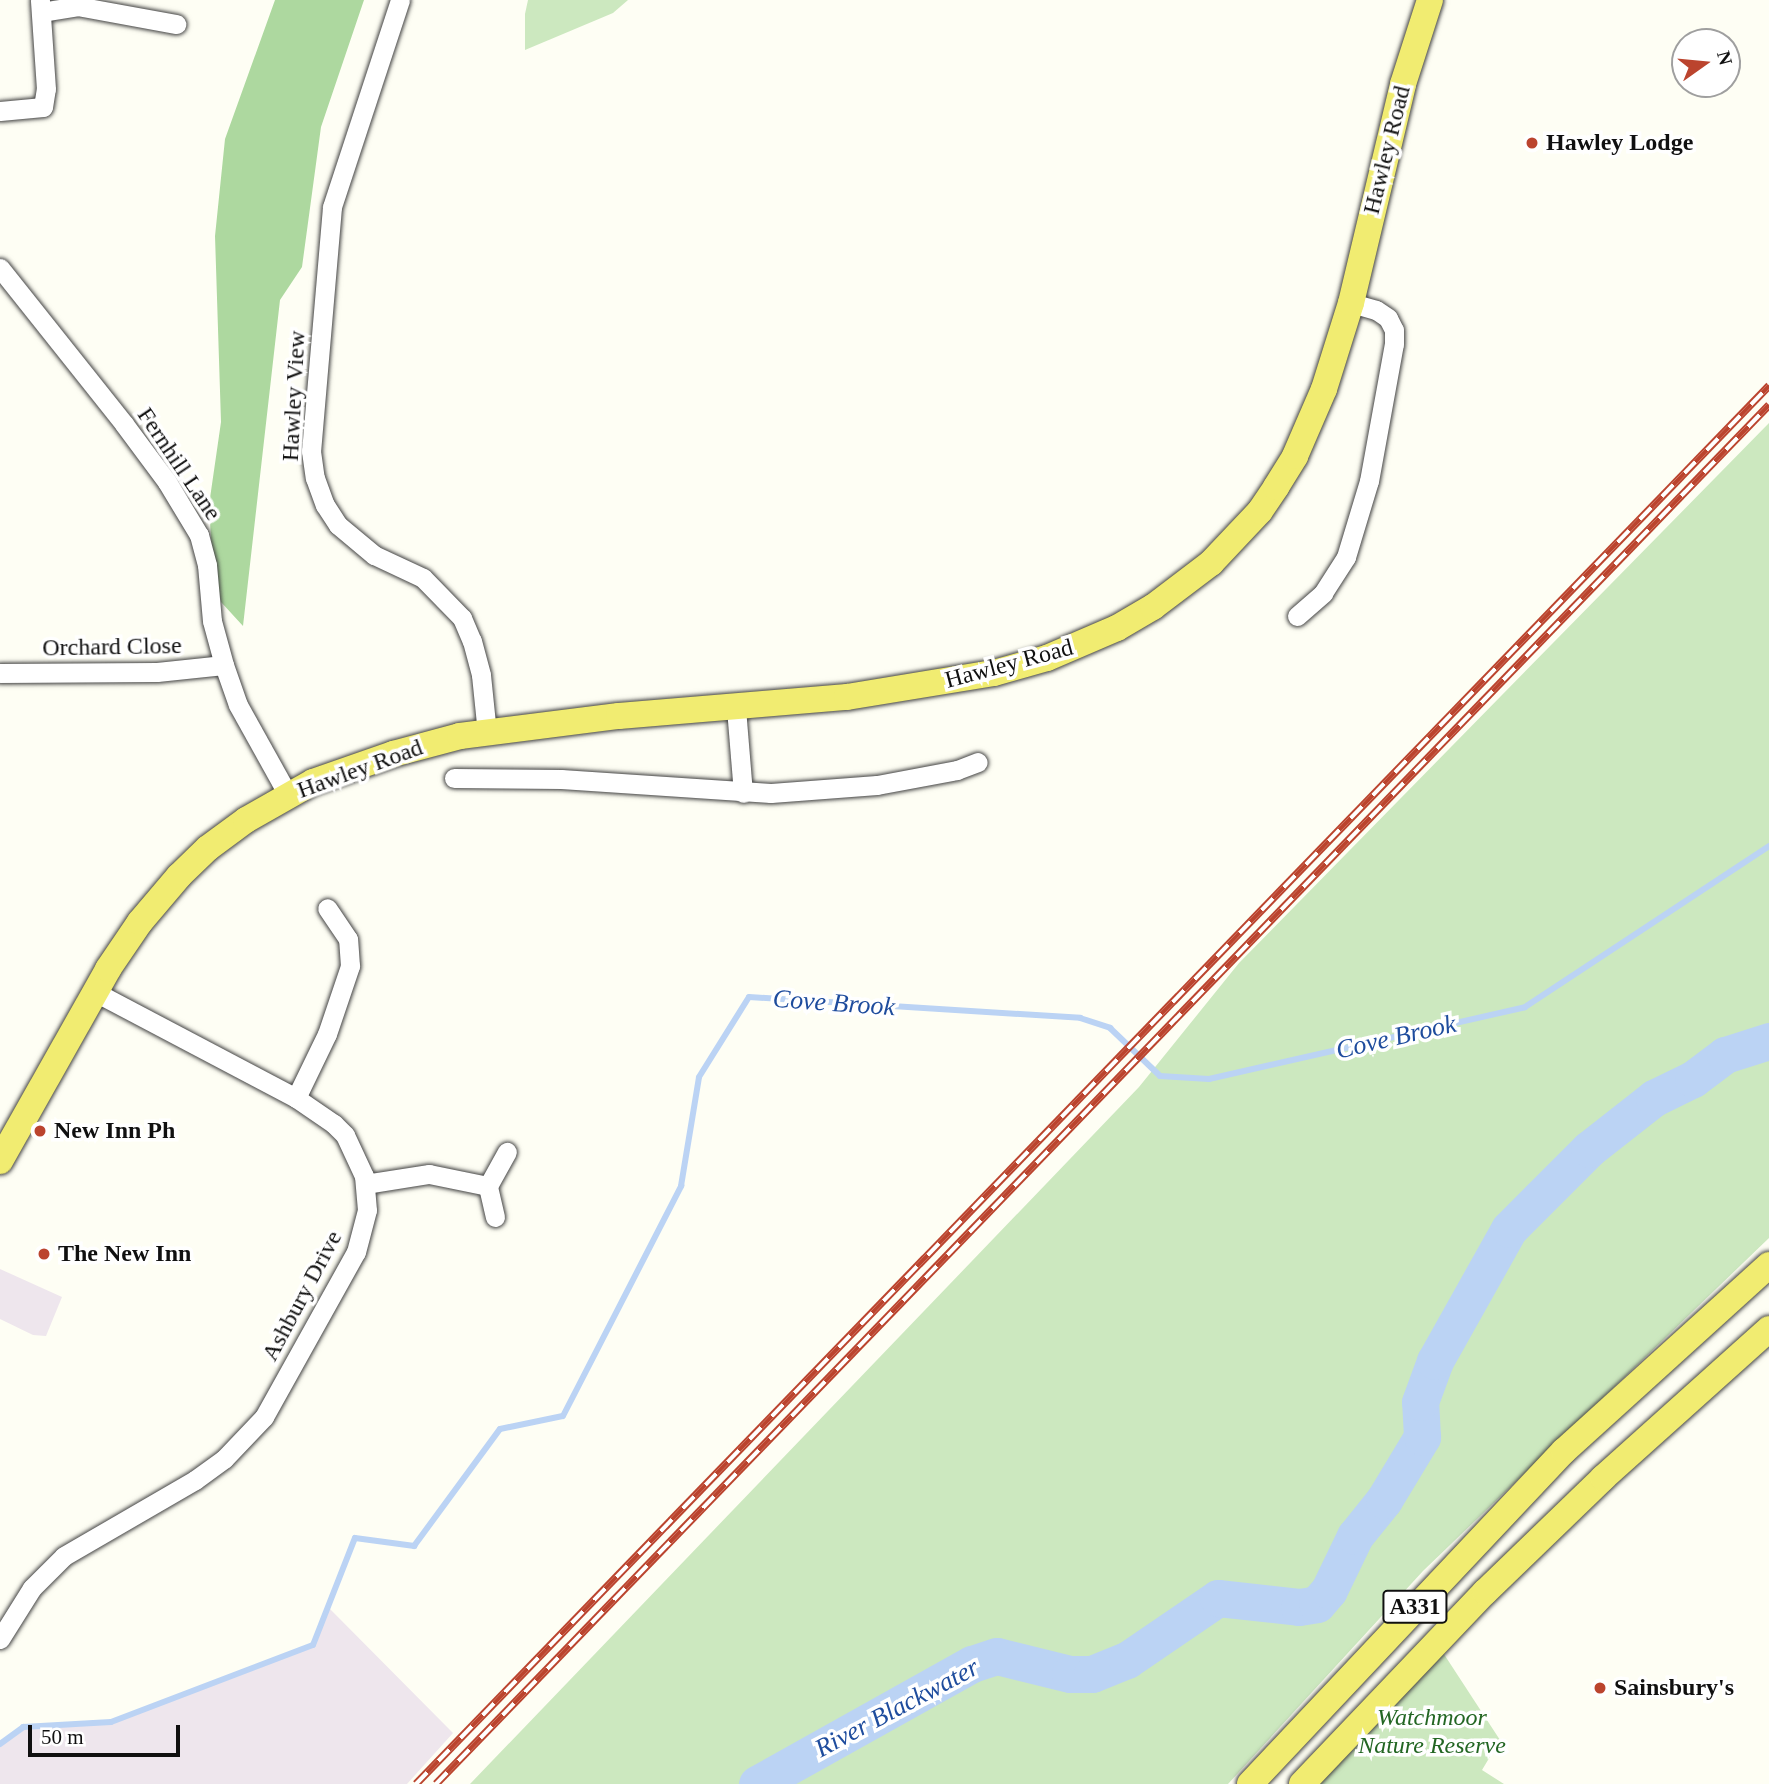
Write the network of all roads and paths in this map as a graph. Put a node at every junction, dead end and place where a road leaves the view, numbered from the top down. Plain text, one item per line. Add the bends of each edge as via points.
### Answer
1 (400, 0) edge
2 (1430, 0) edge
3 (40, 6) edge
4 (176, 24) dead end
5 (0, 111) edge
6 (0, 268) edge
7 (1352, 303) junction
8 (1297, 616) dead end
9 (224, 665) junction
10 (0, 673) edge
11 (736, 708) junction
12 (487, 733) junction
13 (978, 762) dead end
14 (454, 778) dead end
15 (743, 793) junction
16 (288, 795) junction
17 (327, 908) dead end
18 (95, 992) junction
19 (296, 1098) junction
20 (507, 1152) dead end
21 (0, 1161) edge
22 (365, 1184) junction
23 (488, 1185) junction
24 (495, 1217) dead end
25 (1769, 1265) edge
26 (1769, 1329) edge
27 (0, 1639) edge
28 (1250, 1784) edge
29 (1302, 1784) edge

1 - 12 street, Hawley View via 332,207 311,451 322,496 338,525 374,555 424,578 462,618 481,675
2 - 7 main road, Hawley Road via 1403,83
3 - 4 street via 77,6
3 - 5 street via 46,89 43,107
6 - 9 street, Fernhill Lane via 124,424 199,535
7 - 8 street via 1388,318 1394,344 1369,481 1346,557 1324,593
7 - 11 main road, Hawley Road via 1324,388 1276,487 1211,563 1153,607 1087,643 994,673 872,694
9 - 10 street, Orchard Close via 157,672
9 - 16 street, Fernhill Lane via 238,705
11 - 12 main road, Hawley Road via 619,716
11 - 15 street
12 - 16 main road, Hawley Road via 393,754
13 - 15 street, Hawley Road via 877,785
14 - 15 street, Hawley Road via 561,779
16 - 18 main road, Hawley Road via 218,841 179,876 125,942
17 - 19 street via 348,939 350,966 327,1034
18 - 19 street, Ashbury Drive
18 - 21 main road, Hawley Road
19 - 22 street, Ashbury Drive via 345,1135
20 - 23 street
22 - 23 street via 429,1174
22 - 27 street, Ashbury Drive via 367,1210 356,1252 264,1417 224,1459 195,1480 64,1556 32,1588
23 - 24 street
25 - 28 main road, A331 via 1564,1451
26 - 29 main road, A331 via 1485,1592

